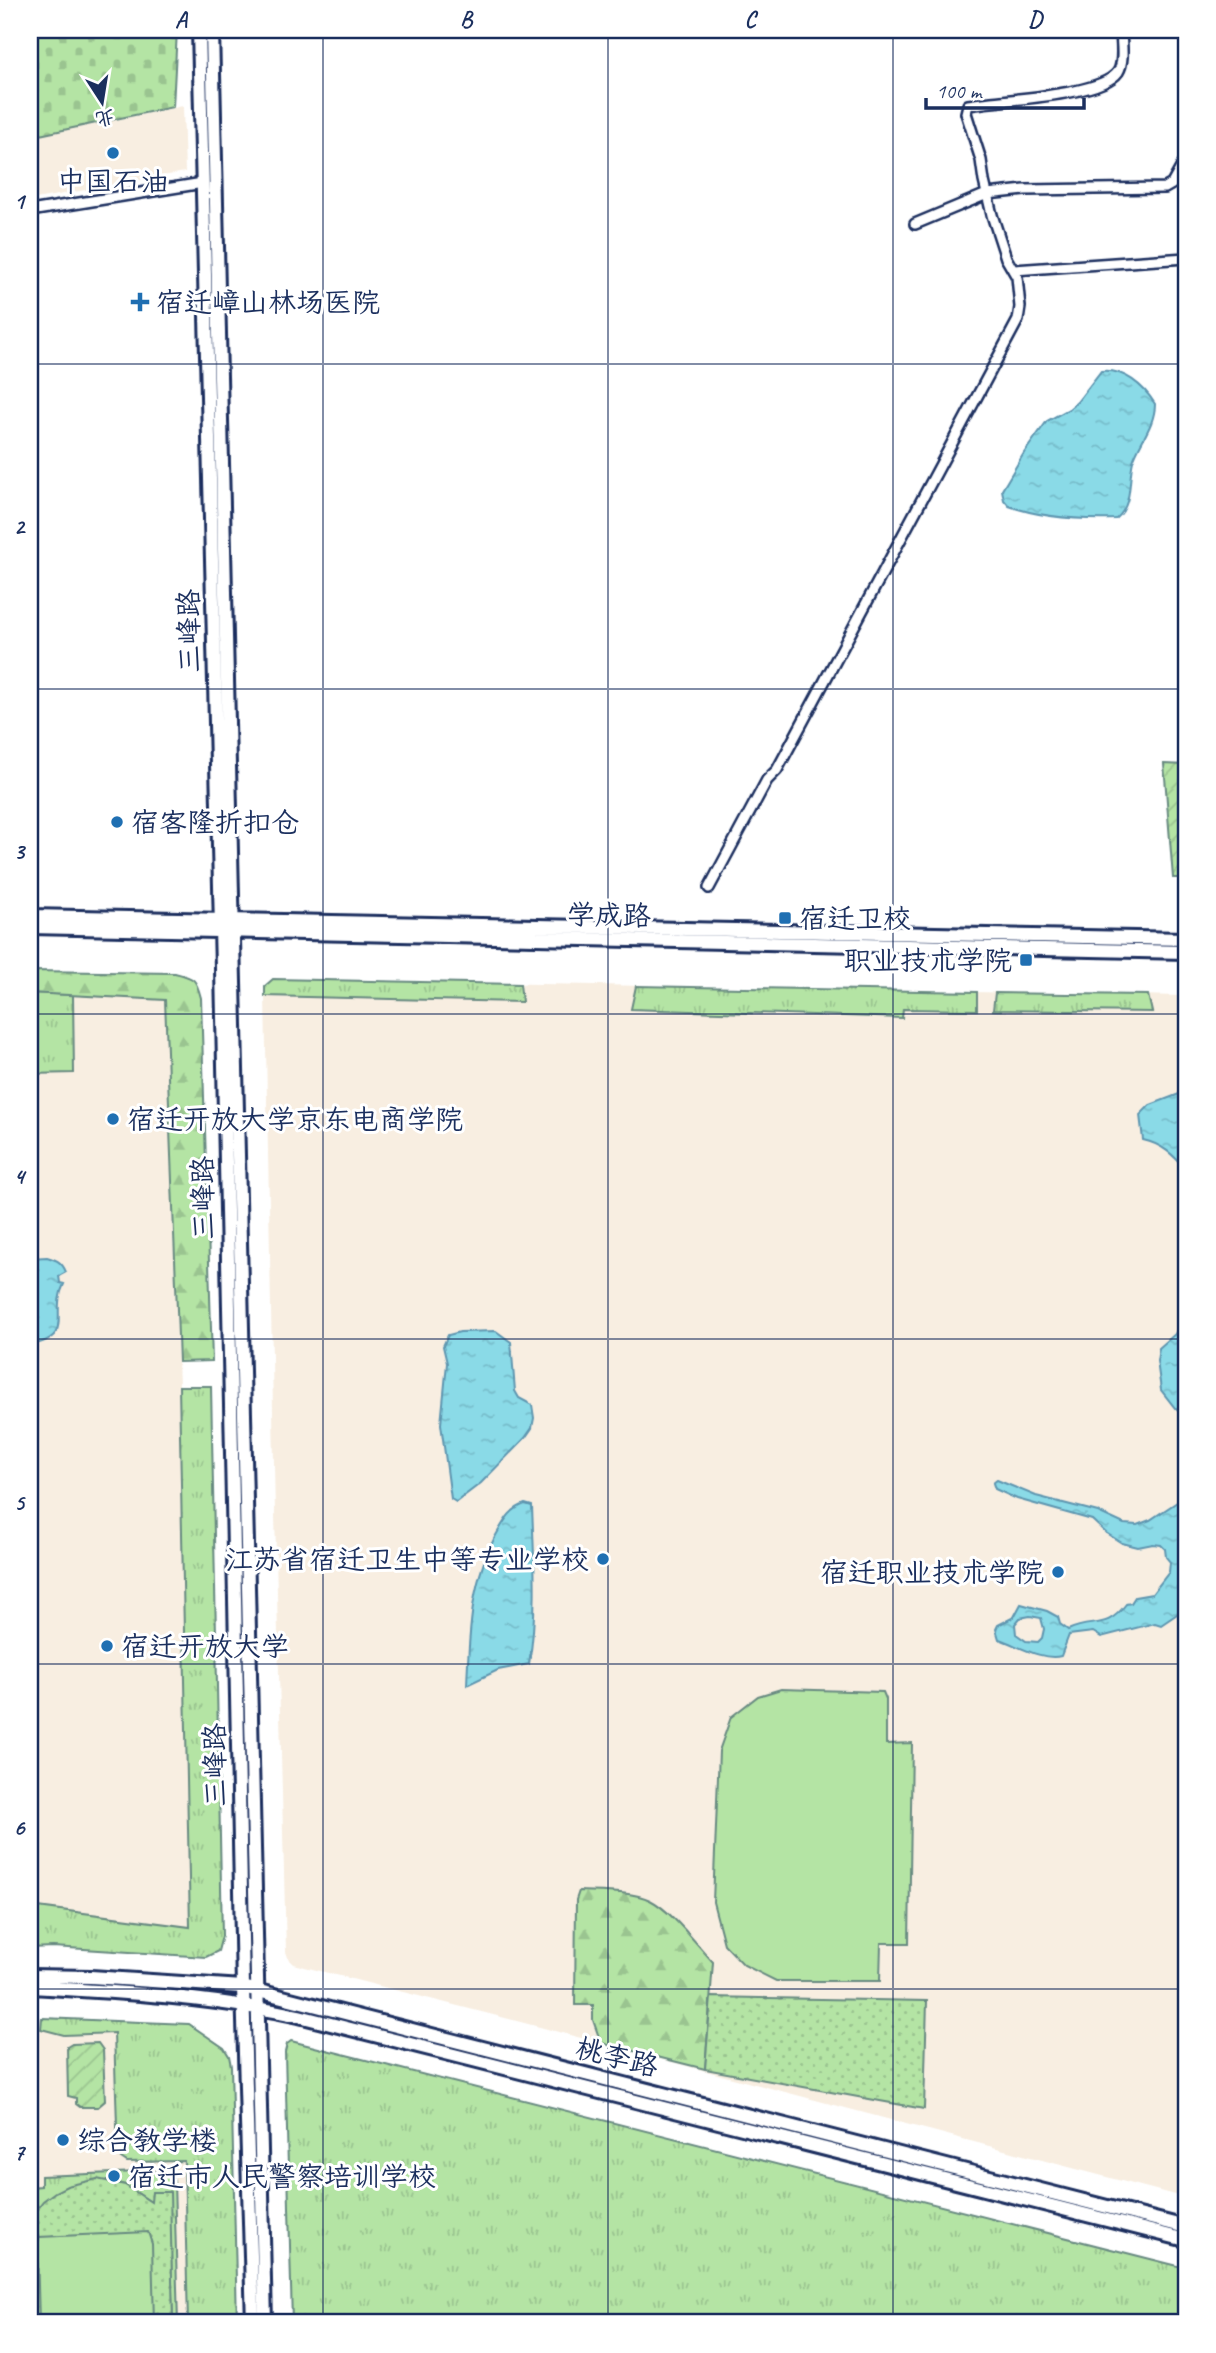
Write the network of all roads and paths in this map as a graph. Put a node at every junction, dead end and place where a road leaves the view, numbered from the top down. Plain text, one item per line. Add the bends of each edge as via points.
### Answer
1 (199, 30) edge
2 (212, 30) edge
3 (1121, 30) edge
4 (1186, 159) edge
5 (202, 183) junction
6 (987, 194) junction
7 (30, 211) edge
8 (915, 224) dead end
9 (1186, 258) edge
10 (1014, 270) junction
11 (709, 888) dead end
12 (30, 916) edge
13 (226, 926) junction
14 (30, 927) edge
15 (1186, 939) edge
16 (1186, 951) edge
17 (30, 1976) edge
18 (30, 1987) edge
19 (243, 1987) junction
20 (259, 1991) junction
21 (244, 2004) junction
22 (260, 2007) junction
23 (1186, 2227) edge
24 (1186, 2240) edge
25 (253, 2323) edge
26 (265, 2323) edge

1 - 5 main road, 三峰路
2 - 13 main road, 三峰路
3 - 6 street via 1121,65 1103,84 968,105
4 - 6 street via 1165,188
5 - 7 street
5 - 13 main road, 三峰路
6 - 8 street
6 - 10 street via 1006,258
9 - 10 street
10 - 11 street via 1020,307 1014,330
12 - 13 main road, 学成路
13 - 14 main road, 学成路
13 - 15 main road, 学成路
13 - 16 main road, 学成路
13 - 19 main road, 三峰路
13 - 20 main road, 三峰路
17 - 19 main road, 桃李路
18 - 21 main road, 桃李路
19 - 20 main road, 桃李路
19 - 21 main road, 三峰路
20 - 22 main road, 三峰路
20 - 23 main road, 桃李路
21 - 22 main road, 桃李路
21 - 25 main road, 三峰路
22 - 24 main road, 桃李路
22 - 26 main road, 三峰路

